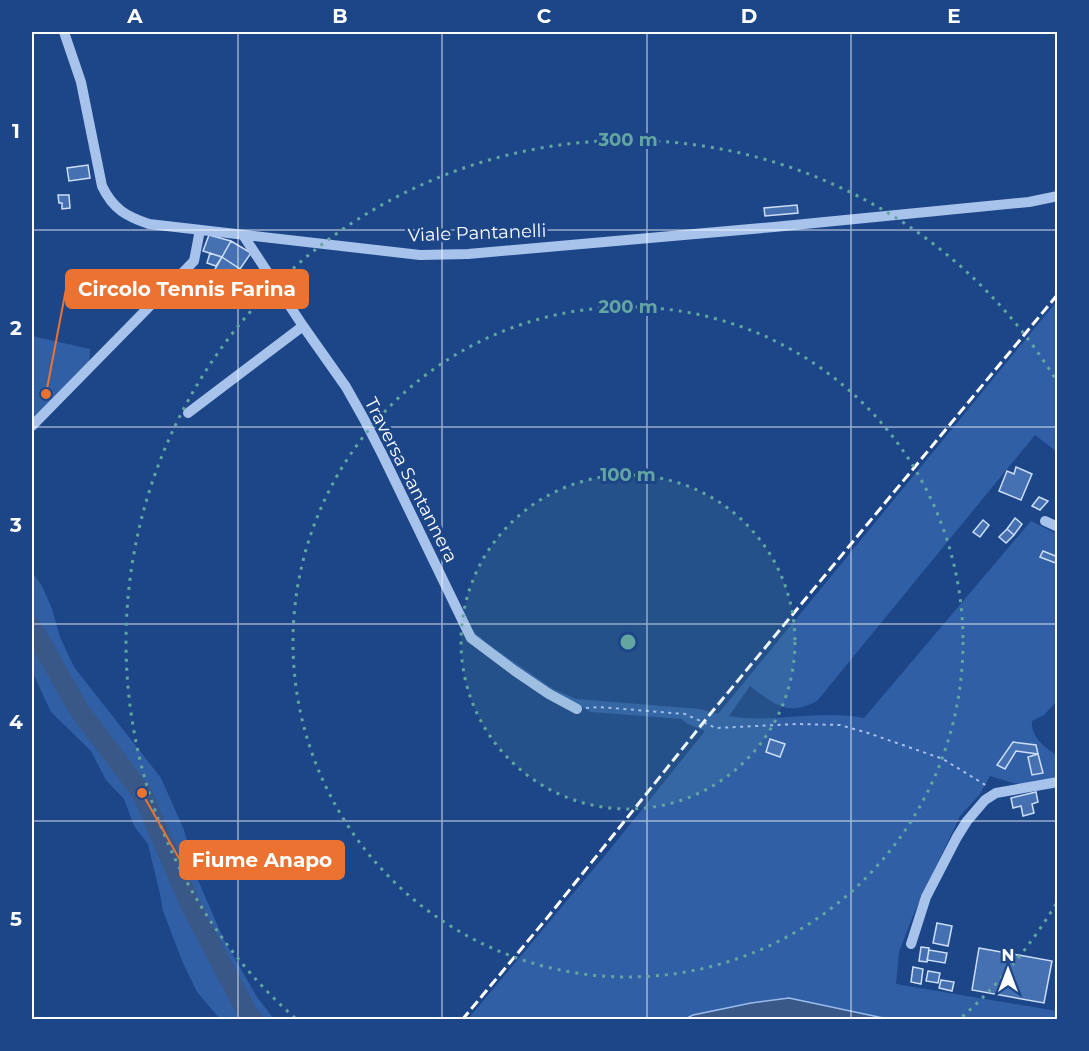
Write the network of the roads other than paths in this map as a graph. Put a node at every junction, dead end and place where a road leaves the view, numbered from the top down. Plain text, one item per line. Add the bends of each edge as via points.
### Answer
1 (64, 32) edge
2 (1058, 196) edge
3 (1029, 202) junction
4 (1058, 203) edge
5 (200, 230) junction
6 (243, 235) junction
7 (303, 326) junction
8 (188, 413) dead end
9 (32, 426) edge
10 (1044, 521) dead end
11 (1058, 527) edge
12 (577, 709) road end
13 (1058, 782) edge
14 (911, 944) dead end

1 - 5 street, Viale Pantanelli via 81,82 102,186 108,197 133,219
2 - 3 street
3 - 4 street
3 - 6 street, Viale Pantanelli via 468,254 420,255
5 - 6 street, Viale Pantanelli
5 - 9 street via 194,261
6 - 7 street, Traversa Santannera
7 - 8 street
7 - 12 street, Traversa Santannera via 364,419 471,638 549,694
10 - 11 street
13 - 14 street via 996,793 985,800 957,837 926,897

